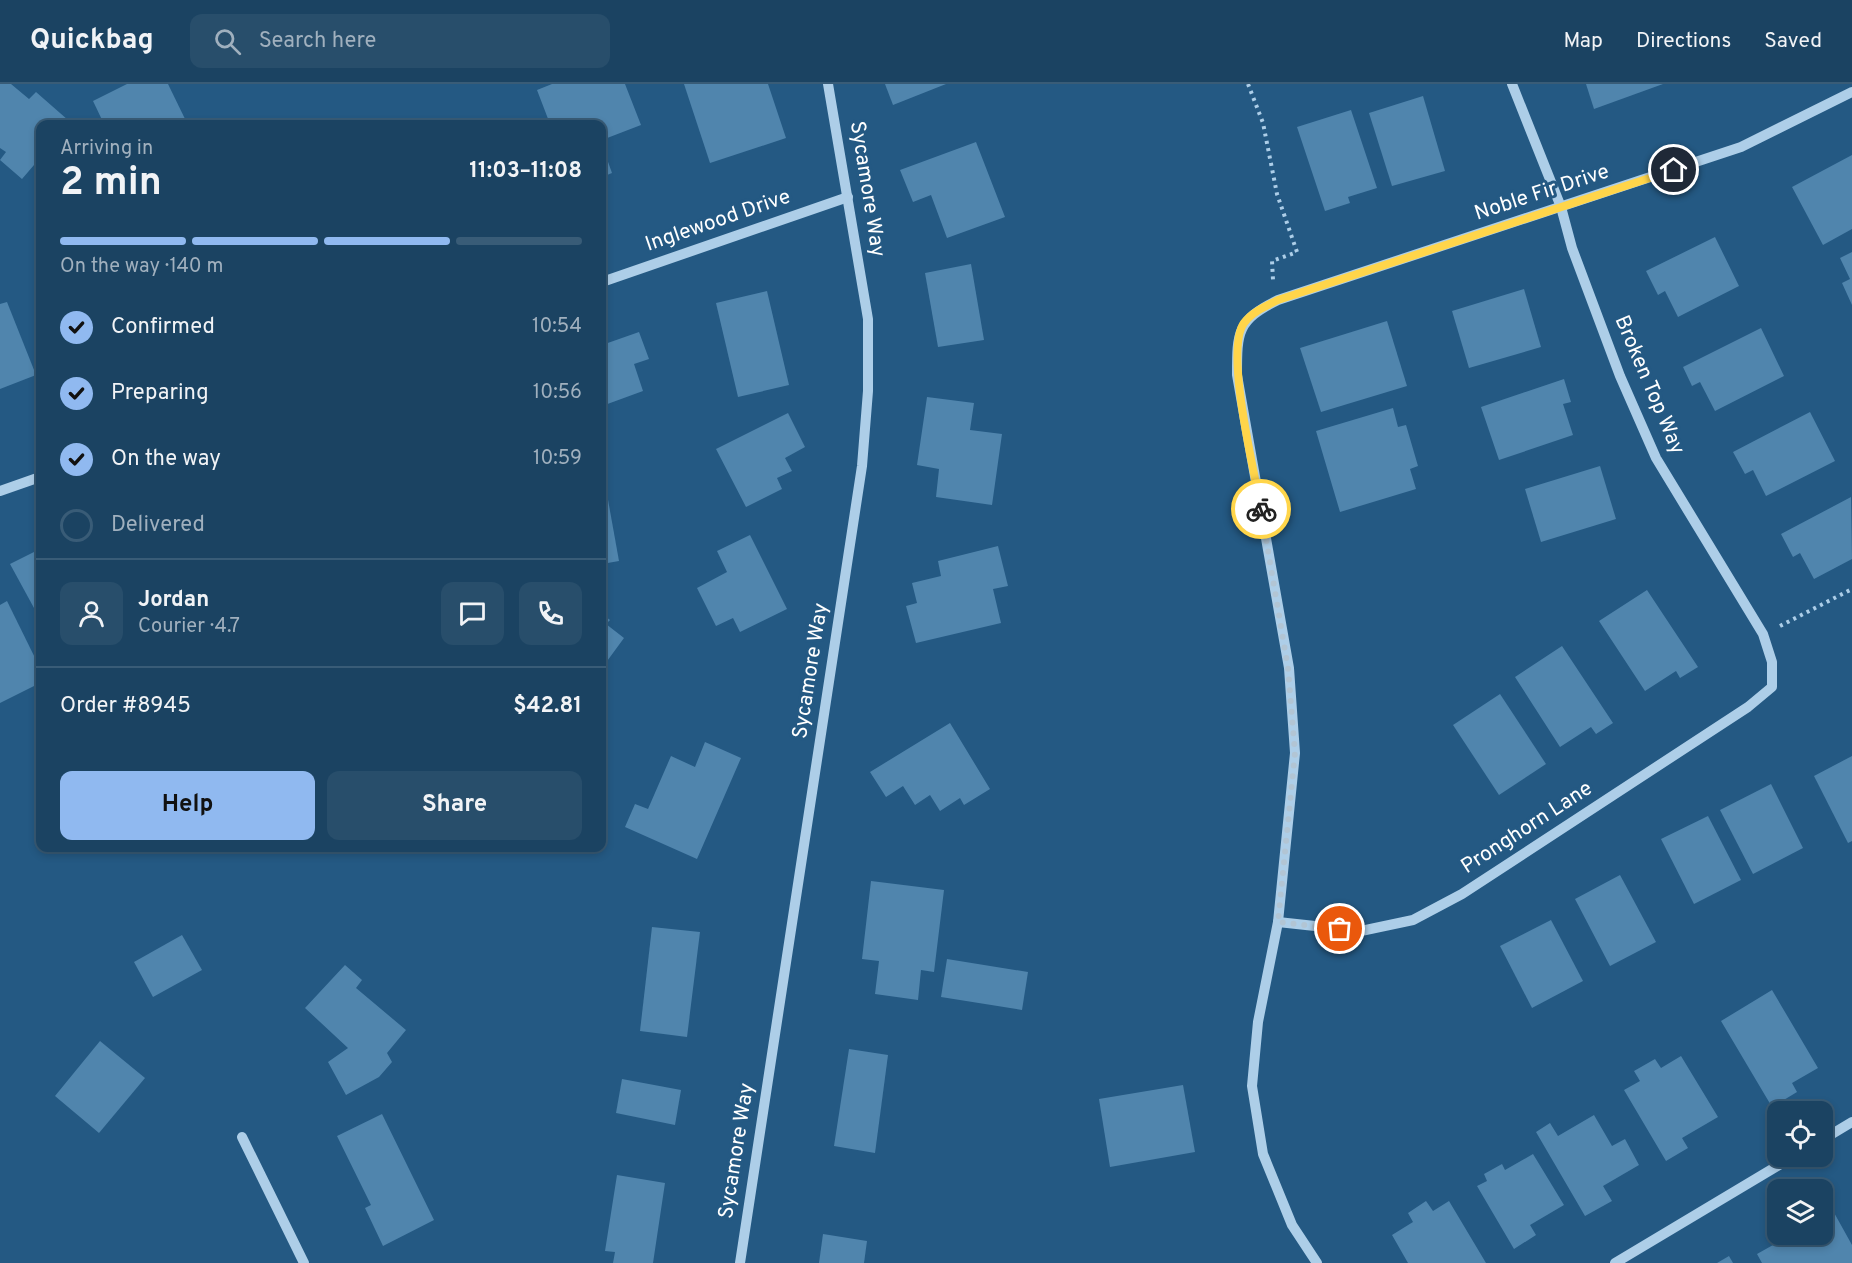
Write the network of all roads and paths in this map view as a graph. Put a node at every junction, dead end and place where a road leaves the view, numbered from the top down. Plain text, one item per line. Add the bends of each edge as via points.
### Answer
1 (828, 84) edge
2 (1248, 84) edge
3 (1512, 84) edge
4 (1852, 92) edge
5 (848, 197) junction
6 (1561, 207) junction
7 (606, 281) edge
8 (1278, 300) junction
9 (36, 478) edge
10 (0, 491) edge
11 (1852, 590) edge
12 (1763, 634) junction
13 (1772, 687) joint
14 (1278, 922) junction
15 (1852, 1122) edge
16 (1833, 1133) edge
17 (242, 1137) dead end
18 (1776, 1167) edge
19 (303, 1263) edge
20 (740, 1263) edge
21 (1317, 1263) edge
22 (1615, 1263) edge

1 - 5 street, Sycamore Way
2 - 8 path via 1263,123 1277,194 1298,252 1272,261
3 - 6 street, Broken Top Way
4 - 6 street, Noble Fir Drive via 1741,147
5 - 7 street, Inglewood Drive
5 - 20 street, Sycamore Way via 868,319 862,466
6 - 8 street, Noble Fir Drive
6 - 12 street, Broken Top Way via 1572,248 1616,365 1656,458
8 - 14 street, Noble Fir Drive via 1258,310 1243,324 1237,348 1237,375 1288,668 1295,753
9 - 10 street
11 - 12 path
12 - 13 street, Broken Top Way via 1772,662
13 - 14 street, Pronghorn Lane via 1748,707 1462,894 1413,920 1361,931
14 - 21 street via 1258,1022 1252,1086 1263,1154 1293,1225
15 - 16 street
17 - 19 street
18 - 22 street

